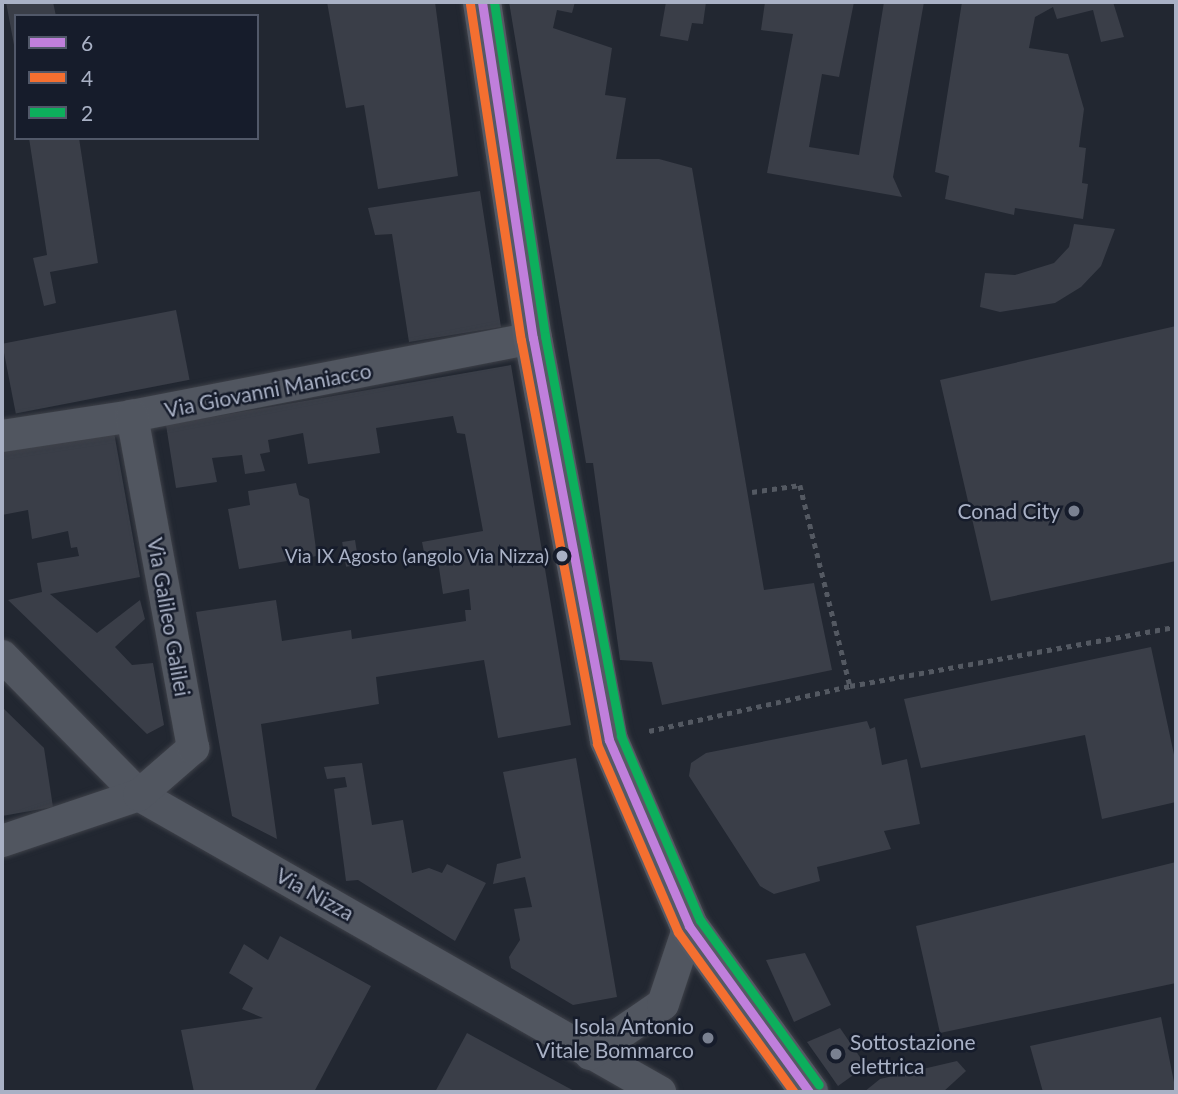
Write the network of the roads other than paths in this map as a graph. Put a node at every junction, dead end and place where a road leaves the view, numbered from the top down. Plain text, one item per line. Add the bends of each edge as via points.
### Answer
1 (482, 2) edge
2 (533, 338) junction
3 (132, 416) junction
4 (2, 436) edge
5 (2, 656) edge
6 (139, 795) junction
7 (2, 841) edge
8 (689, 926) junction
9 (590, 1054) junction
10 (655, 1091) edge
11 (810, 1092) edge

1 - 2 main road
2 - 3 street, Via Giovanni Maniacco
2 - 8 main road via 609,740
3 - 4 street, Via Giovanni Maniacco
3 - 6 street, Via Galileo Galilei via 193,748
5 - 6 street, Via Nizza
6 - 7 street
6 - 9 street, Via Nizza via 513,1005
8 - 9 street via 663,1004
8 - 11 main road
9 - 10 street, Via Nizza

